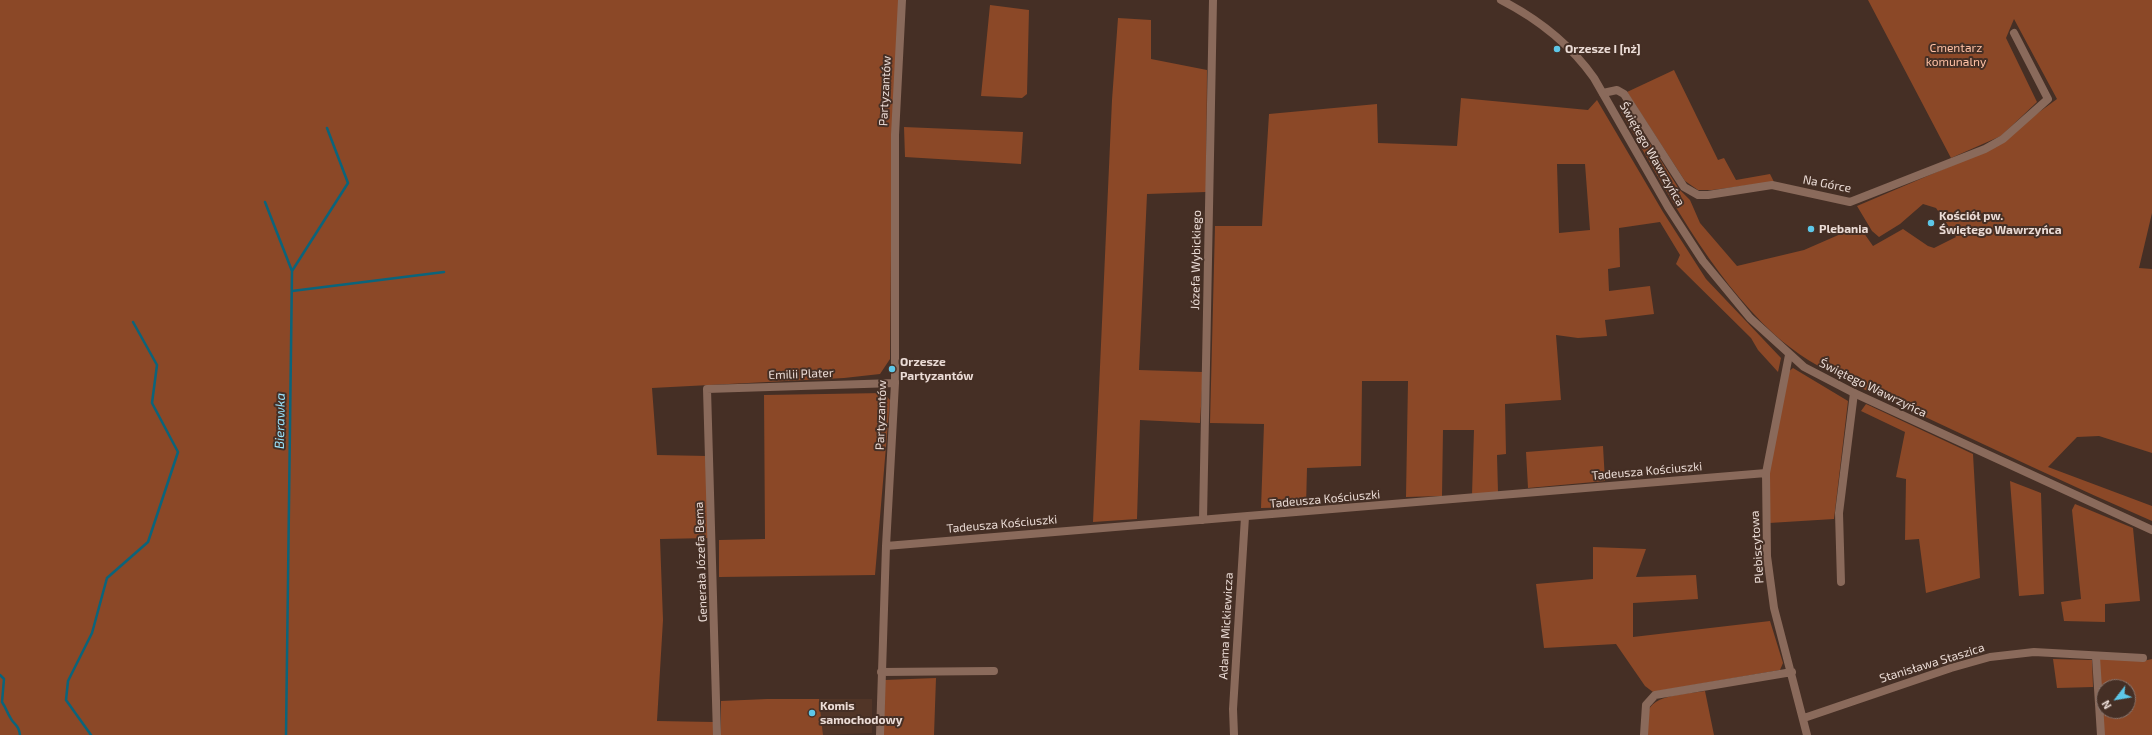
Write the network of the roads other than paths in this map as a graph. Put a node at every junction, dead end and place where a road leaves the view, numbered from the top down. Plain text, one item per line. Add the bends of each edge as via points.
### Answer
1 (902, 0) edge
2 (1214, 0) edge
3 (1501, 0) edge
4 (2014, 33) dead end
5 (1603, 93) junction
6 (1789, 355) junction
7 (895, 383) junction
8 (707, 389) joint
9 (1854, 393) junction
10 (1766, 473) junction
11 (1245, 518) junction
12 (1203, 520) junction
13 (2152, 530) edge
14 (886, 546) junction
15 (1841, 582) dead end
16 (2096, 657) junction
17 (2143, 658) dead end
18 (994, 671) dead end
19 (881, 672) junction
20 (1792, 672) junction
21 (1804, 718) junction
22 (717, 735) edge
23 (880, 735) edge
24 (1234, 735) edge
25 (1644, 735) edge
26 (1807, 735) edge
27 (2101, 735) edge

1 - 7 street, Partyzantów via 895,135
2 - 12 street, Józefa Wybickiego
3 - 5 street, Świętego Wawrzyńca via 1543,25 1562,41 1584,64
4 - 5 street, Na Górce via 2048,99 2002,139 1985,149 1850,202 1772,184 1708,195 1691,192 1684,187 1624,94 1617,90
5 - 6 street, Świętego Wawrzyńca via 1668,207 1703,261 1750,318
6 - 9 street, Świętego Wawrzyńca via 1822,378
6 - 10 street, Plebiscytowa
7 - 8 street, Emilii Plater
7 - 14 street, Partyzantów
8 - 22 street, Generała Józefa Bema
9 - 13 street, Świętego Wawrzyńca
9 - 15 street via 1839,513
10 - 11 street, Tadeusza Kościuszki
10 - 20 street, Plebiscytowa via 1766,556 1774,608
11 - 12 street, Tadeusza Kościuszki
11 - 24 street, Adama Mickiewicza via 1233,709
12 - 14 street, Tadeusza Kościuszki
14 - 19 street, Partyzantów
16 - 17 street, Stanisława Staszica
16 - 21 street, Stanisława Staszica via 2034,652 1990,657
16 - 27 street
18 - 19 street
19 - 23 street, Partyzantów
20 - 21 street, Plebiscytowa
20 - 25 street via 1658,693 1646,705
21 - 26 street, Plebiscytowa

